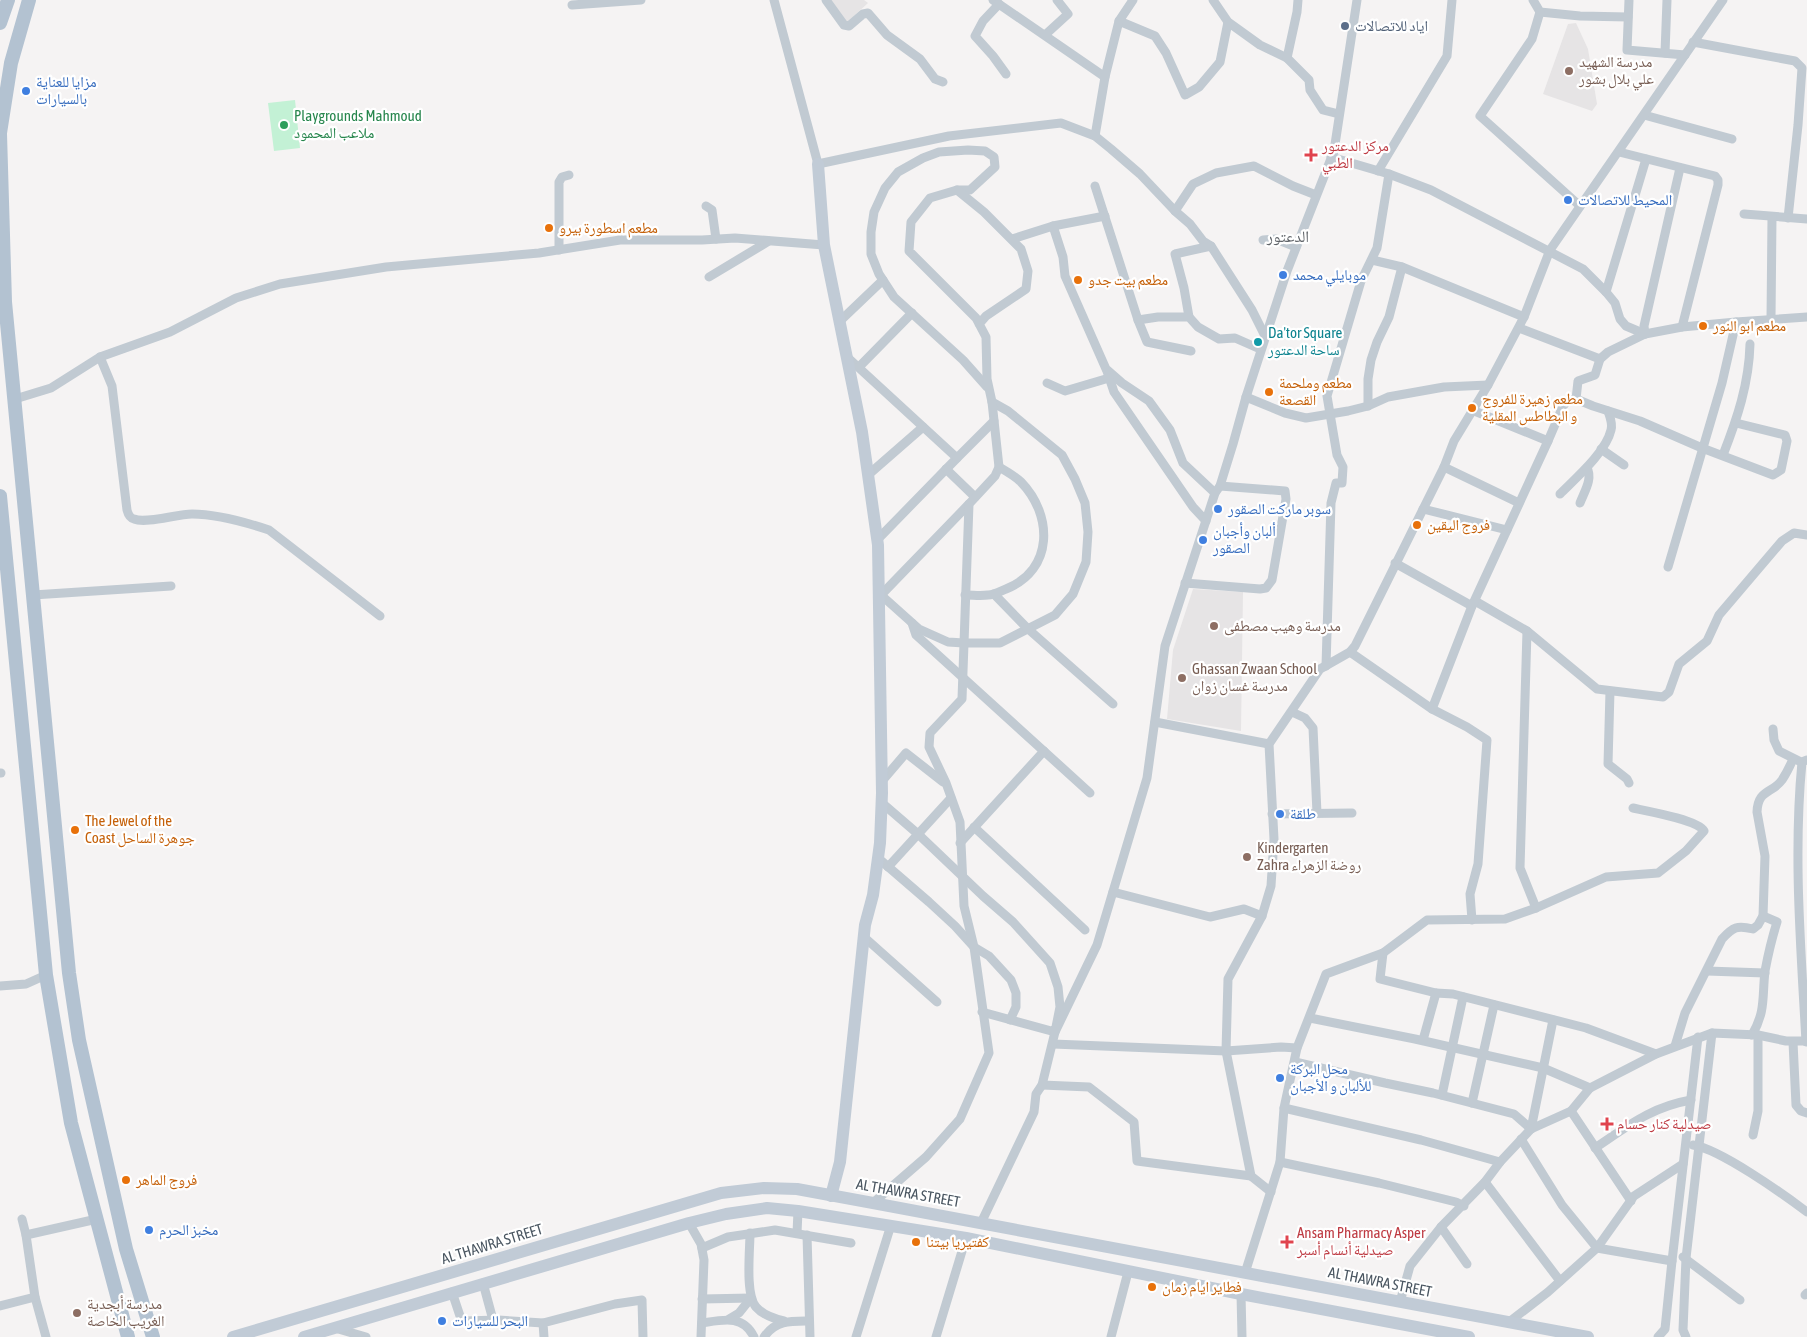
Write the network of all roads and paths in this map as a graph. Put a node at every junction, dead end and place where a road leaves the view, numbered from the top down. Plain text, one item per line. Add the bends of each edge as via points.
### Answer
1 (8, 0) edge
2 (29, 0) edge
3 (641, 0) edge
4 (774, 0) edge
5 (826, 0) edge
6 (1057, 0) edge
7 (1133, 0) edge
8 (1213, 0) edge
9 (1298, 0) edge
10 (1357, 0) edge
11 (1452, 0) edge
12 (1533, 0) edge
13 (1629, 0) edge
14 (1667, 0) edge
15 (1723, 0) edge
16 (996, 2) edge
17 (572, 5) dead end
18 (1540, 12) junction
19 (1628, 17) junction
20 (1119, 20) junction
21 (1228, 22) junction
22 (0, 23) edge
23 (1045, 35) junction
24 (1693, 42) junction
25 (1665, 53) junction
26 (1685, 55) junction
27 (1287, 58) junction
28 (1006, 74) dead end
29 (1104, 77) junction
30 (944, 82) dead end
31 (1339, 114) junction
32 (1644, 115) junction
33 (0, 133) edge
34 (1095, 136) junction
35 (1732, 139) dead end
36 (1619, 152) junction
37 (1331, 157) junction
38 (1646, 159) junction
39 (818, 164) junction
40 (1680, 168) junction
41 (1378, 171) junction
42 (1389, 174) junction
43 (569, 175) dead end
44 (1095, 186) dead end
45 (957, 190) junction
46 (1316, 195) junction
47 (706, 206) dead end
48 (1580, 206) junction
49 (1175, 211) junction
50 (1744, 214) dead end
51 (1105, 216) junction
52 (1772, 216) junction
53 (1788, 218) junction
54 (1807, 219) edge
55 (1053, 226) junction
56 (716, 239) junction
57 (1012, 239) junction
58 (1263, 240) dead end
59 (769, 241) junction
60 (824, 245) junction
61 (1211, 246) junction
62 (1296, 247) junction
63 (559, 250) junction
64 (1550, 250) junction
65 (1372, 260) junction
66 (1402, 267) junction
67 (709, 277) dead end
68 (883, 280) junction
69 (1606, 292) junction
70 (2, 303) edge
71 (912, 314) junction
72 (1189, 317) junction
73 (1524, 317) junction
74 (1807, 318) edge
75 (1771, 319) junction
76 (1138, 320) junction
77 (840, 322) junction
78 (1736, 322) junction
79 (979, 324) junction
80 (1682, 327) junction
81 (1518, 328) junction
82 (1645, 334) junction
83 (1265, 336) junction
84 (1750, 344) dead end
85 (1260, 349) junction
86 (1191, 351) dead end
87 (846, 356) junction
88 (100, 357) junction
89 (1600, 359) junction
90 (859, 367) junction
91 (1108, 373) junction
92 (1047, 383) dead end
93 (1488, 385) junction
94 (989, 388) junction
95 (1246, 397) junction
96 (15, 399) junction
97 (1576, 399) junction
98 (992, 402) junction
99 (1368, 406) junction
100 (1472, 410) junction
101 (1608, 411) junction
102 (1329, 415) junction
103 (994, 421) junction
104 (1736, 423) junction
105 (923, 427) junction
106 (1548, 442) junction
107 (1702, 448) junction
108 (1601, 449) junction
109 (1723, 455) junction
110 (957, 458) junction
111 (1624, 465) dead end
112 (999, 467) junction
113 (1444, 467) junction
114 (1587, 468) junction
115 (946, 469) junction
116 (868, 475) junction
117 (1217, 489) junction
118 (1560, 494) dead end
119 (0, 496) edge
120 (975, 497) junction
121 (1519, 503) junction
122 (1580, 503) dead end
123 (969, 504) junction
124 (1423, 509) junction
125 (1, 520) edge
126 (1206, 521) junction
127 (1507, 530) junction
128 (1807, 534) edge
129 (878, 543) junction
130 (1395, 563) junction
131 (1668, 567) dead end
132 (1185, 583) junction
133 (171, 586) dead end
134 (994, 594) junction
135 (33, 595) junction
136 (881, 595) junction
137 (966, 595) junction
138 (1474, 603) junction
139 (380, 616) dead end
140 (912, 622) junction
141 (1027, 628) junction
142 (1527, 631) junction
143 (964, 644) junction
144 (1350, 652) junction
145 (1326, 666) junction
146 (963, 677) junction
147 (1610, 691) junction
148 (1113, 704) dead end
149 (1432, 709) junction
150 (1292, 712) junction
151 (1155, 722) junction
152 (1773, 729) dead end
153 (1270, 744) junction
154 (1044, 751) junction
155 (1801, 760) edge
156 (882, 781) junction
157 (946, 783) junction
158 (1628, 783) dead end
159 (1090, 793) dead end
160 (951, 798) junction
161 (882, 803) junction
162 (1634, 808) dead end
163 (1317, 813) junction
164 (1352, 813) dead end
165 (1272, 814) junction
166 (974, 827) junction
167 (918, 834) junction
168 (960, 843) junction
169 (883, 862) junction
170 (962, 875) junction
171 (1113, 892) junction
172 (1536, 908) junction
173 (1262, 916) junction
174 (1763, 916) junction
175 (1472, 920) junction
176 (1085, 930) dead end
177 (864, 937) junction
178 (974, 947) junction
179 (1383, 953) junction
180 (1707, 970) junction
181 (1765, 973) junction
182 (46, 975) junction
183 (1, 983) edge
184 (1436, 993) junction
185 (1464, 997) junction
186 (937, 1002) dead end
187 (1494, 1005) junction
188 (982, 1012) junction
189 (1310, 1018) junction
190 (1010, 1020) junction
191 (1553, 1020) junction
192 (1055, 1032) junction
193 (1712, 1033) junction
194 (1755, 1035) junction
195 (1698, 1037) junction
196 (79, 1040) junction
197 (1423, 1040) junction
198 (1806, 1041) edge
199 (1793, 1042) junction
200 (58, 1043) junction
201 (1052, 1044) junction
202 (1674, 1046) junction
203 (1453, 1047) junction
204 (1297, 1048) junction
205 (1226, 1051) junction
206 (1483, 1054) junction
207 (1656, 1054) junction
208 (1296, 1062) junction
209 (1543, 1068) junction
210 (1042, 1085) junction
211 (1590, 1088) junction
212 (1442, 1095) junction
213 (1690, 1100) junction
214 (1472, 1103) junction
215 (1284, 1108) junction
216 (1571, 1111) junction
217 (1807, 1113) edge
218 (1531, 1129) junction
219 (1752, 1135) dead end
220 (1521, 1140) junction
221 (1685, 1144) junction
222 (1698, 1146) junction
223 (1595, 1148) junction
224 (1280, 1162) junction
225 (1500, 1162) junction
226 (1683, 1164) junction
227 (1251, 1176) junction
228 (1485, 1182) junction
229 (1271, 1192) junction
230 (831, 1196) junction
231 (1631, 1201) junction
232 (873, 1203) junction
233 (1464, 1206) junction
234 (798, 1210) junction
235 (1807, 1212) edge
236 (22, 1219) dead end
237 (97, 1220) junction
238 (689, 1223) junction
239 (981, 1223) junction
240 (891, 1225) junction
241 (1441, 1228) junction
242 (750, 1233) junction
243 (797, 1234) junction
244 (26, 1235) junction
245 (807, 1235) junction
246 (966, 1238) junction
247 (851, 1243) dead end
248 (702, 1248) junction
249 (1597, 1248) junction
250 (1672, 1257) junction
251 (1686, 1258) junction
252 (1467, 1264) dead end
253 (460, 1270) junction
254 (1128, 1272) junction
255 (1245, 1273) junction
256 (432, 1279) junction
257 (113, 1280) junction
258 (1560, 1281) junction
259 (483, 1283) junction
260 (468, 1288) junction
261 (452, 1292) junction
262 (1242, 1294) junction
263 (438, 1296) junction
264 (36, 1297) junction
265 (751, 1298) junction
266 (702, 1299) junction
267 (1740, 1300) dead end
268 (142, 1302) junction
269 (1400, 1302) junction
270 (0, 1306) edge
271 (493, 1320) junction
272 (729, 1320) junction
273 (784, 1321) junction
274 (809, 1321) junction
275 (543, 1322) junction
276 (702, 1322) junction
277 (1509, 1322) junction
278 (334, 1328) junction
279 (1665, 1329) junction
280 (1431, 1334) edge
281 (1685, 1334) edge
282 (46, 1337) edge
283 (128, 1337) edge
284 (153, 1337) edge
285 (233, 1337) edge
286 (304, 1337) edge
287 (366, 1337) edge
288 (544, 1337) edge
289 (643, 1337) edge
290 (701, 1337) edge
291 (754, 1337) edge
292 (764, 1337) edge
293 (810, 1337) edge
294 (856, 1337) edge
295 (936, 1337) edge
296 (1112, 1337) edge
297 (1242, 1337) edge
298 (1469, 1337) edge
299 (1588, 1337) edge
300 (1658, 1337) edge

1 - 22 main road
2 - 33 main road via 11,63
3 - 17 street
4 - 39 street
5 - 30 street via 847,26 868,13 887,35 920,59 935,78
6 - 23 street via 1068,14
7 - 20 street
8 - 21 street
9 - 27 street
10 - 31 street
11 - 41 street via 1447,56
12 - 18 street
13 - 19 street
14 - 25 street
15 - 24 street
16 - 23 street
16 - 28 street via 975,36
18 - 19 street
18 - 48 street via 1532,39 1480,116
19 - 25 street via 1628,50
20 - 21 street via 1156,36 1184,96 1199,87 1220,62
20 - 29 street
21 - 27 street via 1260,45
23 - 29 street
24 - 26 street
24 - 53 street via 1795,61 1802,68
25 - 26 street
26 - 32 street
27 - 31 street via 1309,80 1310,90 1323,110
29 - 34 street
31 - 37 street
32 - 35 street
32 - 36 street
33 - 70 main road
34 - 39 street via 1061,123 948,136
34 - 49 street via 1140,174
36 - 38 street
36 - 48 street
37 - 41 street
37 - 46 street
38 - 40 street
38 - 69 street
39 - 60 main road
40 - 80 street via 1715,176 1718,180
40 - 82 street via 1644,326
41 - 42 street
42 - 64 street via 1431,190
42 - 65 street via 1377,248
43 - 63 street via 559,182
44 - 51 street
45 - 57 street
45 - 68 street via 970,190 995,166 994,157 984,151 939,152 898,172 885,188 874,212 871,232 871,254
45 - 79 street via 930,198 911,222 909,251
46 - 49 street via 1254,166 1216,172 1193,184
46 - 62 street
47 - 56 street via 712,210
48 - 64 street
49 - 61 street
50 - 52 street
51 - 55 street
51 - 76 street
52 - 53 street
52 - 75 street
53 - 54 street
55 - 57 street
55 - 91 street via 1065,276
56 - 59 street
56 - 63 street via 620,240
57 - 79 street via 1022,249 1028,271 1026,289
58 - 62 street via 1276,239
59 - 60 street
59 - 67 street
60 - 77 main road
61 - 72 street via 1174,254
61 - 83 street
62 - 83 street
63 - 88 street via 386,267 280,284 236,298 170,332
64 - 69 street via 1583,269
64 - 73 street
65 - 66 street
65 - 102 street via 1361,281 1331,379 1327,396
66 - 73 street
66 - 99 street via 1390,317 1371,360
68 - 71 street via 894,297
68 - 77 street
69 - 82 street via 1626,326
70 - 96 main road
71 - 90 street
71 - 94 street
72 - 76 street
72 - 85 street via 1219,339 1235,338
73 - 81 street
74 - 75 street
75 - 78 street
76 - 86 street via 1147,342
77 - 87 main road
78 - 80 street
78 - 107 street
79 - 94 street via 986,337
80 - 82 street
81 - 89 street
81 - 93 street
82 - 89 street
83 - 85 street
84 - 104 street via 1747,381
85 - 95 street
87 - 90 street
87 - 116 main road
88 - 96 street via 51,388
88 - 139 street via 112,386 127,510 134,520 205,515 269,530
89 - 97 street via 1595,375 1578,381
90 - 105 street
91 - 92 street via 1065,391
91 - 117 street via 1149,401 1170,430 1183,464
91 - 126 street via 1114,392
93 - 99 street via 1444,386 1388,397
93 - 100 street
94 - 98 street
95 - 102 street via 1292,415 1306,418
95 - 117 street via 1234,444
96 - 135 main road
97 - 101 street
97 - 106 street via 1568,400 1562,406
98 - 103 street
98 - 141 street via 1062,455 1084,503 1088,532 1086,562 1073,594 1055,615
99 - 102 street
100 - 106 street
100 - 113 street
101 - 107 street
101 - 108 street via 1612,430
102 - 145 street via 1337,456 1343,467 1342,483 1336,483 1331,503
103 - 110 street
103 - 112 street
104 - 109 street
104 - 109 street via 1785,435 1787,441 1781,470 1773,475
105 - 110 street
105 - 116 street
106 - 121 street
107 - 109 street
107 - 131 street
108 - 111 street
108 - 114 street
110 - 115 street
112 - 120 street
112 - 134 street via 1020,481 1034,499 1043,522 1044,543 1036,567 1018,584
113 - 121 street
113 - 124 street
114 - 118 street
114 - 122 street via 1590,474
115 - 120 street
115 - 129 street
116 - 129 main road
117 - 126 street
117 - 132 street via 1286,490 1272,580 1266,588 1260,589
119 - 125 main road
120 - 123 street
121 - 127 street
123 - 136 street
123 - 137 street
124 - 127 street
124 - 130 street
125 - 182 main road
126 - 132 street
127 - 138 street
128 - 147 street via 1794,533 1782,541 1719,615 1707,641 1679,664 1669,692 1663,697
129 - 136 street
129 - 156 main road
130 - 138 street
130 - 144 street via 1369,620
132 - 151 street via 1165,646
133 - 135 street
134 - 137 street
134 - 141 street
135 - 196 main road via 68,964
136 - 140 street
137 - 143 street
138 - 142 street
138 - 149 street
140 - 143 street via 948,642
140 - 146 street via 916,635
141 - 143 street via 1000,643
141 - 148 street
142 - 147 street via 1597,689
142 - 172 street via 1520,868
143 - 146 street
144 - 145 street
144 - 149 street
145 - 150 street via 1320,669
146 - 154 street
146 - 157 street via 962,699 930,733 929,747
147 - 158 street via 1608,764
149 - 175 street via 1488,740 1478,864 1470,894
150 - 153 street
150 - 163 street via 1305,718 1313,728
151 - 153 street
151 - 171 street via 1147,778
152 - 155 street via 1779,751
153 - 165 street
154 - 159 street
154 - 166 street
155 - 174 street via 1781,782 1761,795 1757,806 1765,856
155 - 198 street via 1798,893
156 - 157 street via 906,753
156 - 161 main road
157 - 160 street
160 - 167 street
160 - 168 street via 960,822
161 - 167 street
161 - 169 main road
162 - 172 street via 1700,826 1704,831 1686,851 1658,873 1606,877
163 - 164 street
163 - 165 street
165 - 173 street via 1271,886
166 - 168 street
166 - 176 street
167 - 169 street
167 - 170 street
168 - 170 street
169 - 177 main road
169 - 178 street via 936,908
170 - 178 street via 964,906
170 - 192 street via 1013,922 1050,964 1058,987 1060,1007
171 - 173 street via 1210,917 1244,909
171 - 192 street via 1097,945
172 - 175 street via 1505,920
173 - 205 street via 1228,979
174 - 180 street via 1753,929 1731,929 1722,939
174 - 181 street via 1777,922
175 - 179 street via 1426,920
177 - 186 street
177 - 230 main road via 840,1162
178 - 188 street
178 - 190 street via 989,956 1011,980 1016,993 1016,1007
179 - 184 street via 1380,979
179 - 189 street via 1326,974
180 - 181 street
180 - 202 street via 1685,1013
181 - 194 street via 1763,1008
182 - 183 street via 26,984
182 - 200 main road
184 - 185 street
184 - 197 street
185 - 187 street
185 - 203 street
187 - 191 street
187 - 206 street
188 - 190 street
188 - 232 street via 989,1054 960,1119 926,1158
189 - 197 street
189 - 204 street
190 - 192 street
191 - 207 street via 1586,1028
191 - 209 street
192 - 201 street
193 - 194 street
193 - 195 street
193 - 222 street
194 - 199 street
194 - 219 street via 1758,1111
195 - 202 street
195 - 213 street
196 - 200 main road
196 - 268 main road via 126,1249
197 - 203 street
198 - 199 street
199 - 217 street via 1796,1106
200 - 237 main road via 71,1123
201 - 205 street
201 - 210 street
202 - 207 street
203 - 206 street
203 - 212 street
204 - 205 street
204 - 208 street
205 - 227 street
206 - 209 street
206 - 214 street
207 - 211 street
208 - 212 street
208 - 215 street
209 - 211 street
209 - 218 street
210 - 227 street via 1089,1087 1134,1122 1137,1161
210 - 239 street via 1036,1094 1034,1112
211 - 216 street
212 - 214 street
213 - 221 street
213 - 223 street via 1655,1110
214 - 218 street via 1514,1114
215 - 224 street
215 - 225 street
216 - 218 street
216 - 223 street
218 - 220 street
220 - 225 street
220 - 249 street via 1562,1205
221 - 222 street
221 - 226 street
222 - 235 street via 1727,1159
222 - 251 street
223 - 231 street
224 - 229 street
224 - 233 street via 1379,1183
225 - 228 street
226 - 231 street
226 - 250 street
227 - 229 street
228 - 233 street
228 - 258 street
229 - 255 street
230 - 232 main road, AL THAWRA STREET
230 - 253 main road, AL THAWRA STREET via 764,1188 720,1194
231 - 249 street
232 - 239 main road, AL THAWRA STREET
233 - 241 street
234 - 238 main road via 767,1208
234 - 240 main road
234 - 243 street
236 - 244 street
237 - 244 street
237 - 257 main road
238 - 248 street
238 - 259 main road
239 - 255 main road, AL THAWRA STREET
240 - 246 main road
240 - 294 street
241 - 252 street
241 - 269 street via 1410,1266
242 - 243 street via 775,1230
242 - 248 street via 728,1237
242 - 265 street
243 - 245 street
244 - 264 street
245 - 247 street
245 - 274 street
246 - 254 main road
246 - 295 street
248 - 266 street
249 - 250 street
249 - 258 street
250 - 251 street
250 - 279 street
251 - 267 street
251 - 281 street
253 - 256 main road, AL THAWRA STREET
253 - 260 main road
254 - 262 main road
254 - 296 street
255 - 269 main road, AL THAWRA STREET
256 - 263 main road
256 - 285 main road, AL THAWRA STREET
257 - 268 main road via 127,1311 134,1312
257 - 283 main road
258 - 277 street
259 - 260 main road
259 - 271 street
260 - 261 main road
261 - 263 main road
261 - 271 street via 461,1319
262 - 280 main road
262 - 297 street
263 - 278 main road
264 - 270 street
264 - 282 street
265 - 266 street
265 - 272 street
265 - 273 street via 756,1308
266 - 276 street
268 - 284 main road
269 - 277 main road, AL THAWRA STREET
271 - 275 street
272 - 276 street
272 - 291 street via 747,1326
273 - 274 street
273 - 292 street
274 - 293 street
275 - 288 street
275 - 289 street via 642,1300
276 - 290 street
277 - 299 main road, AL THAWRA STREET
278 - 286 main road
278 - 287 street
279 - 281 street
279 - 300 street
280 - 298 main road

